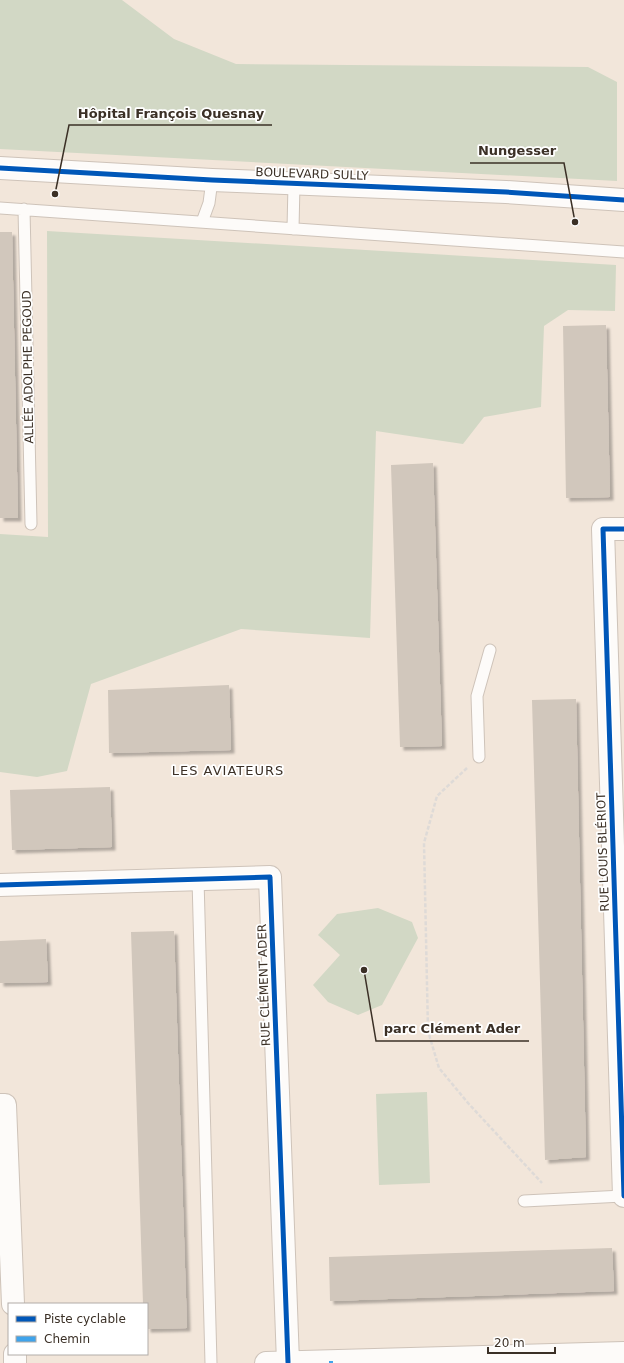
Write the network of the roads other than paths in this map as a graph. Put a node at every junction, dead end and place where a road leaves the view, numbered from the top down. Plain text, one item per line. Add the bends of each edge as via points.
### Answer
1 (0, 168) edge
2 (212, 180) junction
3 (294, 184) junction
4 (624, 200) edge
5 (0, 208) edge
6 (24, 210) junction
7 (202, 222) junction
8 (293, 229) junction
9 (624, 252) edge
10 (31, 524) dead end
11 (624, 529) edge
12 (490, 650) dead end
13 (479, 757) road end
14 (198, 879) junction
15 (0, 885) edge
16 (0, 1105) edge
17 (624, 1196) edge
18 (524, 1201) dead end
19 (5, 1247) edge
20 (12, 1303) edge
21 (624, 1353) edge
22 (288, 1362) edge
23 (331, 1362) edge
24 (211, 1363) edge
25 (266, 1363) edge

1 - 2 street, BOULEVARD SULLY
2 - 3 street, BOULEVARD SULLY
2 - 7 lane via 209,203
3 - 4 street, BOULEVARD SULLY via 506,192
3 - 8 lane
5 - 6 lane
6 - 7 lane
6 - 10 lane, ALLÉE ADOLPHE PEGOUD
7 - 8 lane
8 - 9 lane
11 - 17 street, RUE LOUIS BLÉRIOT via 603,529
12 - 13 lane via 477,696
14 - 15 street, RUE CLÉMENT ADER
14 - 22 street, RUE CLÉMENT ADER via 270,877
14 - 24 lane
16 - 19 street via 5,1105
17 - 18 lane
19 - 20 street
21 - 23 street
22 - 23 street
22 - 25 street

